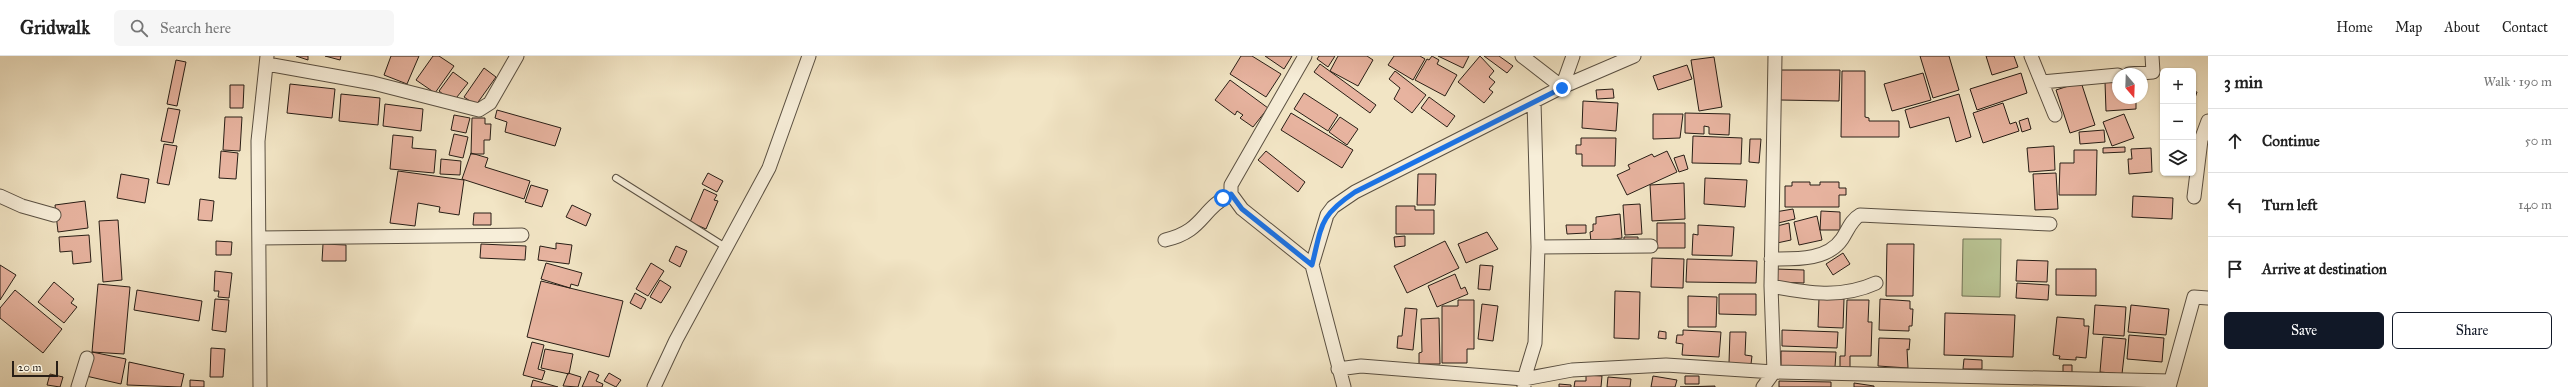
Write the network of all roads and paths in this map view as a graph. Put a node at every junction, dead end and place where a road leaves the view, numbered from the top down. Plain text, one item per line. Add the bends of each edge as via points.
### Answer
1 (517, 56) edge
2 (809, 56) edge
3 (1305, 56) edge
4 (1522, 56) edge
5 (1573, 56) edge
6 (1634, 56) edge
7 (1775, 56) edge
8 (2031, 56) edge
9 (2152, 56) edge
10 (267, 60) edge
11 (2148, 72) edge
12 (2112, 76) edge
13 (2042, 82) junction
14 (1562, 88) junction
15 (1534, 102) junction
16 (2055, 115) dead end
17 (2208, 121) edge
18 (616, 178) dead end
19 (1231, 194) junction
20 (0, 196) edge
21 (2194, 197) dead end
22 (54, 215) dead end
23 (2050, 224) dead end
24 (522, 235) dead end
25 (259, 238) junction
26 (1165, 240) dead end
27 (1651, 246) dead end
28 (1538, 247) junction
29 (727, 248) junction
30 (1771, 259) junction
31 (1312, 265) junction
32 (1876, 284) dead end
33 (1771, 286) junction
34 (2208, 298) edge
35 (87, 358) dead end
36 (1338, 369) junction
37 (1774, 372) junction
38 (1524, 383) edge
39 (2170, 384) edge
40 (78, 387) edge
41 (260, 387) edge
42 (654, 387) edge
43 (1344, 387) edge
44 (1763, 387) edge

1 - 10 street via 490,103 479,110
2 - 29 street via 769,168
3 - 19 street via 1231,185
4 - 14 street
5 - 14 street
6 - 14 street
7 - 30 street
8 - 13 street
9 - 11 street via 2154,72
10 - 25 street via 258,141
12 - 13 street
13 - 16 street
14 - 15 street
15 - 28 street
15 - 31 street via 1355,192 1333,207 1322,226
17 - 21 street via 2201,140
18 - 29 lane
19 - 26 street via 1218,200 1190,232
19 - 31 street via 1242,209
20 - 22 street
23 - 30 street via 1860,215 1853,219 1836,247 1804,258
24 - 25 street
25 - 41 street
27 - 28 street
28 - 38 street via 1535,343
29 - 42 street via 676,340
30 - 33 street
31 - 36 street
32 - 33 street via 1845,294 1800,292
33 - 37 street
34 - 39 street via 2194,297
35 - 40 street
36 - 38 street via 1361,366
36 - 43 street
37 - 38 street via 1666,365 1572,370
37 - 39 street
37 - 44 street

